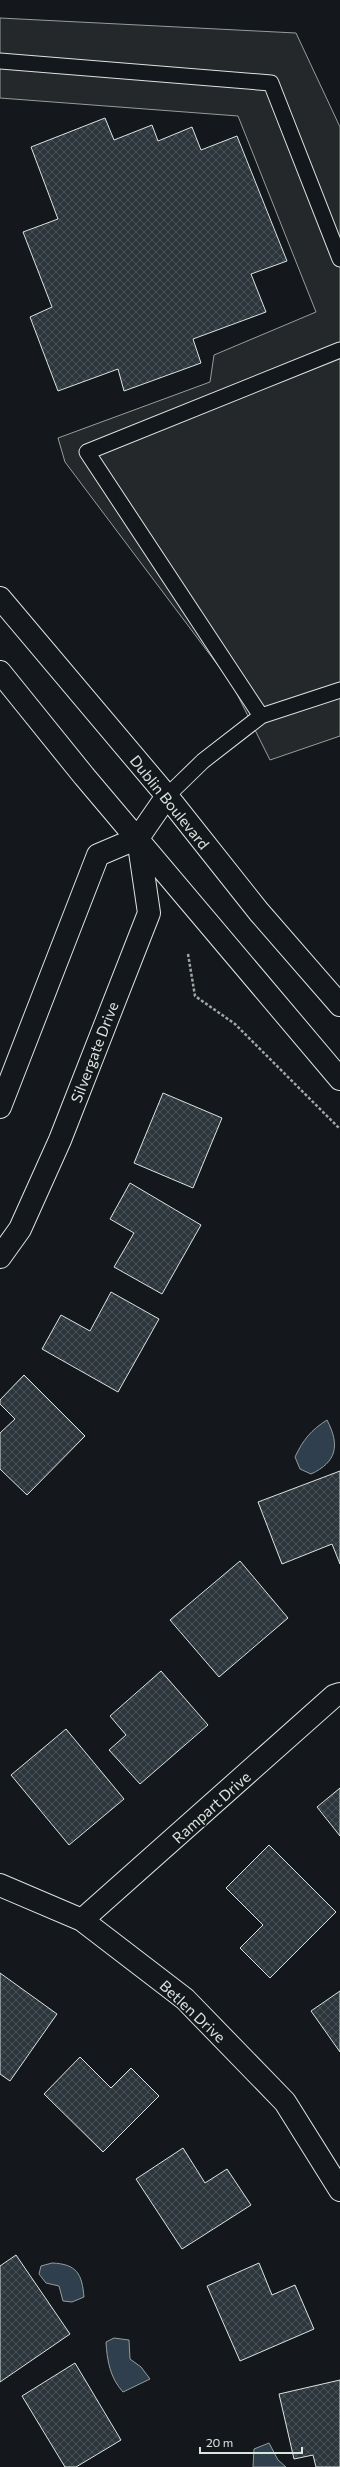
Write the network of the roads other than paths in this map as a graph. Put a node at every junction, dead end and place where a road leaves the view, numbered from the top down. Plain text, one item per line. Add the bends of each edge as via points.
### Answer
1 (0, 60) edge
2 (340, 259) edge
3 (340, 350) edge
4 (0, 598) edge
5 (0, 672) edge
6 (340, 690) edge
7 (261, 716) junction
8 (168, 796) junction
9 (138, 838) junction
10 (340, 1005) edge
11 (340, 1079) edge
12 (0, 1107) edge
13 (0, 1257) edge
14 (340, 1694) edge
15 (0, 1885) edge
16 (82, 1920) junction
17 (340, 2190) edge

1 - 2 lane via 272,83
3 - 7 lane via 87,452
4 - 8 street, Dublin Boulevard
5 - 9 street
6 - 7 lane
7 - 8 lane via 203,760
8 - 9 street
8 - 10 street, Dublin Boulevard via 259,912
9 - 11 street
9 - 12 street via 98,855
9 - 13 street, Silvergate Drive via 149,914 60,1140 20,1229
14 - 16 street, Rampart Drive via 334,1696
15 - 16 street, Betlen Drive
16 - 17 street, Betlen Drive via 185,1999 285,2102

